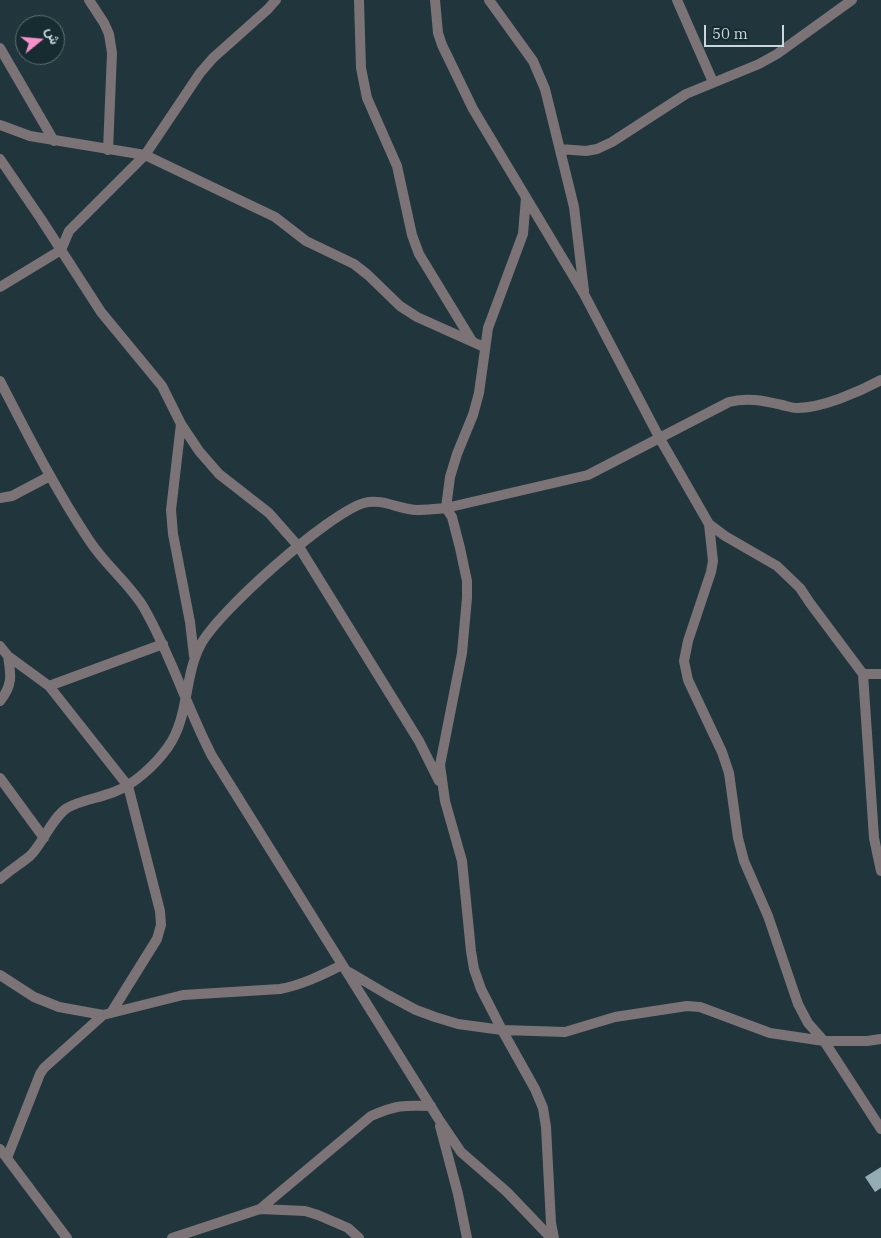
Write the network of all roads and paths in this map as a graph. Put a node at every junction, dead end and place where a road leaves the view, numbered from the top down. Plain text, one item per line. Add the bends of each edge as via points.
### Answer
1 (89, 0) edge
2 (276, 0) edge
3 (359, 0) edge
4 (435, 0) edge
5 (489, 0) edge
6 (677, 0) edge
7 (852, 0) edge
8 (0, 48) edge
9 (713, 82) junction
10 (0, 125) edge
11 (54, 141) junction
12 (560, 149) junction
13 (108, 150) junction
14 (145, 155) junction
15 (0, 159) edge
16 (526, 198) junction
17 (61, 250) junction
18 (0, 287) edge
19 (584, 294) junction
20 (472, 342) junction
21 (484, 347) junction
22 (881, 380) edge
23 (0, 381) edge
24 (181, 424) junction
25 (659, 437) junction
26 (50, 476) junction
27 (0, 498) edge
28 (446, 508) junction
29 (709, 524) junction
30 (298, 547) junction
31 (163, 644) junction
32 (0, 646) edge
33 (8, 656) junction
34 (194, 662) junction
35 (863, 674) junction
36 (881, 674) edge
37 (49, 686) junction
38 (185, 698) junction
39 (0, 701) edge
40 (0, 778) edge
41 (128, 786) junction
42 (443, 788) junction
43 (44, 838) junction
44 (881, 871) edge
45 (0, 879) edge
46 (344, 968) junction
47 (0, 975) edge
48 (107, 1014) junction
49 (502, 1030) junction
50 (881, 1039) edge
51 (824, 1041) junction
52 (431, 1106) junction
53 (438, 1118) junction
54 (881, 1128) edge
55 (0, 1149) edge
56 (7, 1158) junction
57 (260, 1209) junction
58 (356, 1237) edge
59 (67, 1238) edge
60 (172, 1238) edge
61 (467, 1238) edge
62 (553, 1238) edge

1 - 13 street via 109,34 112,53
2 - 14 street via 200,73
3 - 20 street via 361,68 367,98 397,166 418,254
4 - 16 street via 442,45 474,109
5 - 12 street via 533,61 545,88
6 - 9 street
7 - 9 street via 778,54
8 - 11 street
9 - 12 street via 672,101 597,149
10 - 11 street
11 - 13 street
12 - 19 street via 574,207
13 - 14 street
14 - 17 street via 69,231
14 - 20 street via 275,217 306,241 354,264 417,318
15 - 17 street
16 - 19 street
16 - 21 street via 521,241 494,308
17 - 18 street
17 - 24 street via 101,312 162,386
19 - 25 street
20 - 21 street
21 - 28 street via 477,400 450,477
22 - 25 street via 830,402 797,408 739,399
23 - 26 street
24 - 30 street via 219,474 269,513
24 - 34 street via 171,510
25 - 28 street via 588,475
25 - 29 street
26 - 27 street via 12,496
26 - 31 street via 89,541 143,606
28 - 30 street via 416,510 384,502 366,502 332,520
28 - 42 street via 452,517 460,548 467,598 462,653 440,765
29 - 35 street via 777,566 800,588
29 - 51 street via 713,561 688,641 684,661 688,680 729,773 744,861 768,916 798,1004 808,1023
30 - 34 street via 223,616 199,646
30 - 42 street via 419,741
31 - 37 street
31 - 38 street
32 - 33 street
33 - 37 street
33 - 39 street via 11,678
34 - 38 street
35 - 36 street
35 - 44 street via 874,838
37 - 41 street
38 - 41 street via 178,730 168,747
38 - 46 street via 212,756
40 - 43 street
41 - 43 street via 66,809
41 - 48 street via 161,925 157,939
42 - 49 street via 462,861 474,969
43 - 45 street via 30,856
46 - 48 street via 280,990 183,995
46 - 49 street via 395,999 435,1017
46 - 52 street
47 - 48 street via 34,997 59,1007
48 - 56 street via 44,1068
49 - 51 street via 565,1032 615,1016 688,1006 700,1007 770,1032
49 - 62 street via 543,1108
50 - 51 street
51 - 54 street
52 - 53 street
52 - 57 street via 403,1105 371,1116
53 - 61 street
53 - 62 street via 461,1152 508,1192
55 - 56 street
56 - 59 street
57 - 58 street via 305,1211 348,1228
57 - 60 street

